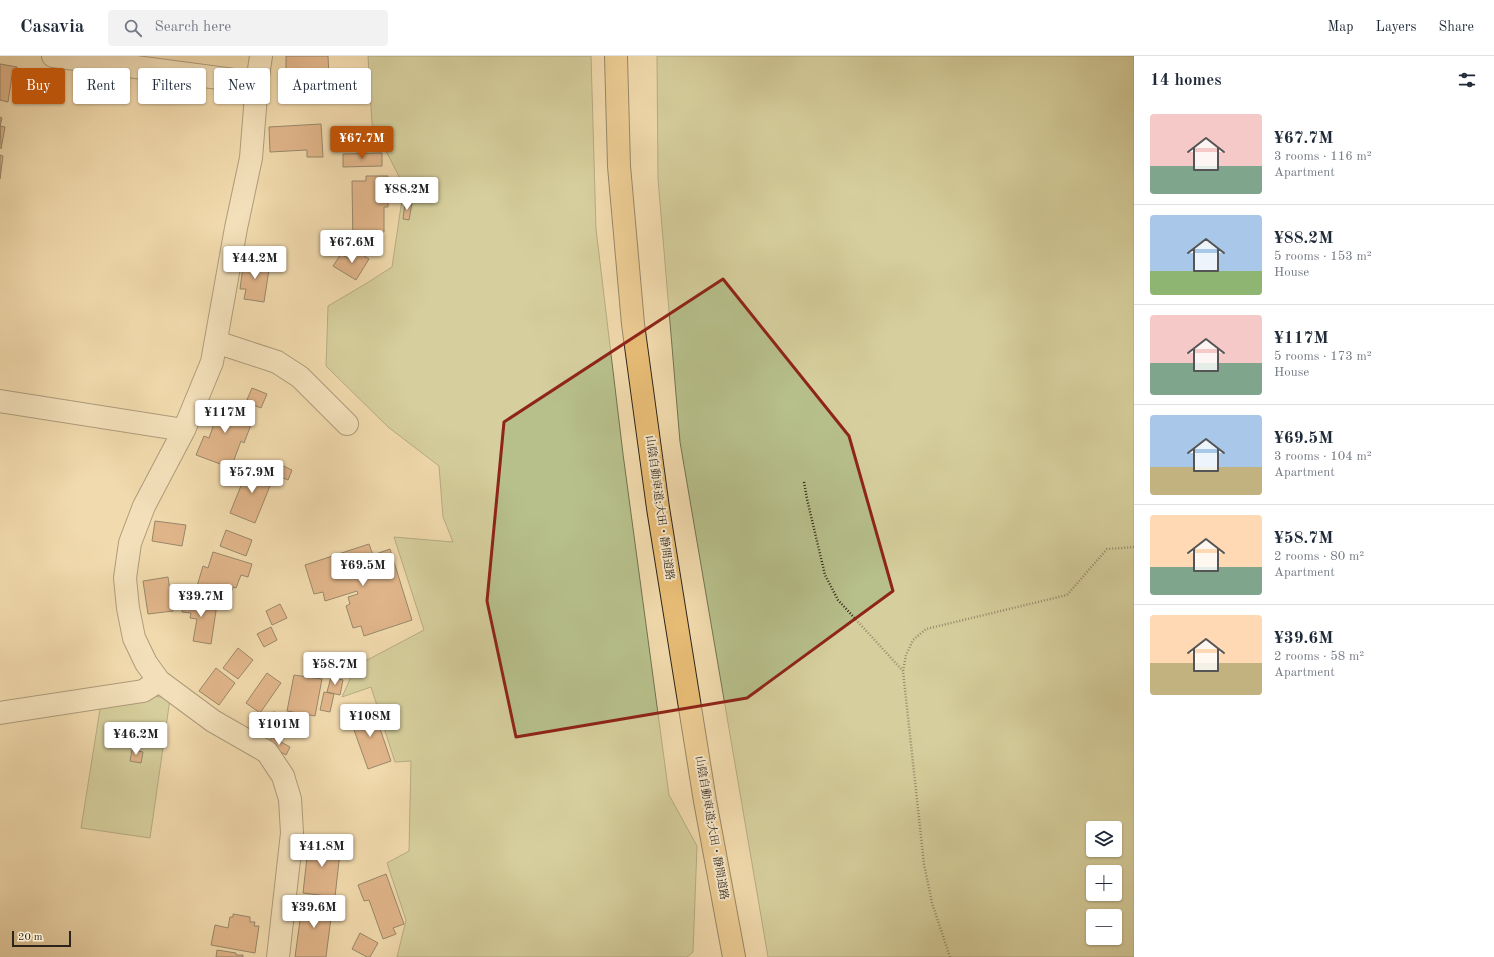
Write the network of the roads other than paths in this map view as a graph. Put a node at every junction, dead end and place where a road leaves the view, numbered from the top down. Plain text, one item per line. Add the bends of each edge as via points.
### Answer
1 (52, 56) edge
2 (261, 56) edge
3 (616, 56) edge
4 (259, 68) edge
5 (214, 77) edge
6 (255, 104) edge
7 (216, 342) junction
8 (0, 401) edge
9 (347, 424) dead end
10 (184, 430) junction
11 (159, 681) junction
12 (0, 713) edge
13 (278, 957) edge
14 (734, 957) edge

1 - 5 street
2 - 4 street
3 - 14 highway, 山陰自動車道;大田・静間道路 via 619,166 634,332 659,515 705,801
6 - 7 street via 251,158
7 - 9 street via 276,362 300,377
7 - 10 street via 212,362
8 - 10 street
10 - 11 street via 144,506 130,543 125,578 134,638
11 - 12 street via 143,691
11 - 13 street via 213,721 267,752 283,776 290,799 292,833

